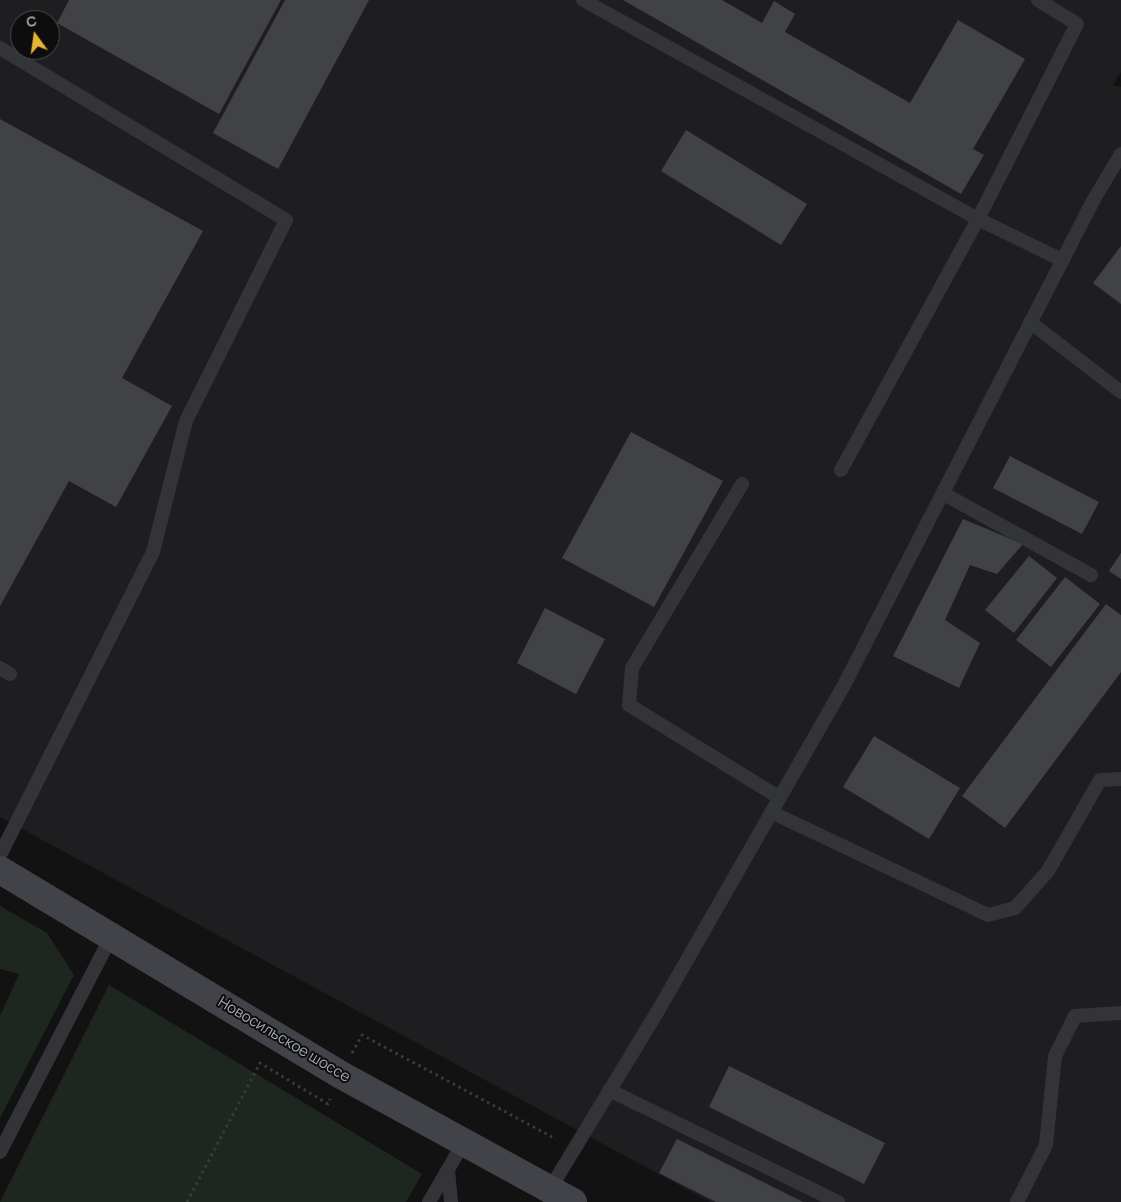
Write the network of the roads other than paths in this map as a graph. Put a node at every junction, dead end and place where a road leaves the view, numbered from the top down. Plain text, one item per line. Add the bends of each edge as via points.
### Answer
1 (583, 0) edge
2 (1038, 0) edge
3 (0, 48) edge
4 (1121, 154) edge
5 (978, 219) junction
6 (1062, 260) junction
7 (1030, 322) junction
8 (1121, 392) edge
9 (840, 470) dead end
10 (742, 484) dead end
11 (944, 494) junction
12 (1091, 575) dead end
13 (1121, 779) edge
14 (780, 798) junction
15 (772, 812) junction
16 (0, 855) edge
17 (0, 870) edge
18 (111, 937) junction
19 (1121, 1013) edge
20 (609, 1090) junction
21 (464, 1142) junction
22 (0, 1152) edge
23 (448, 1170) junction
24 (550, 1189) junction
25 (429, 1202) edge
26 (451, 1202) edge
27 (573, 1202) edge
28 (838, 1202) edge
29 (1017, 1202) edge

1 - 5 lane
2 - 5 lane via 1077,24
3 - 16 lane via 286,220 186,421 152,552
4 - 6 lane
5 - 6 lane
5 - 9 lane
6 - 7 lane
7 - 8 lane
7 - 11 lane
10 - 14 lane via 632,668 629,705
11 - 12 lane
11 - 14 lane via 843,687
13 - 15 lane via 1100,780 1048,871 1015,908 988,915
14 - 15 lane
15 - 20 lane
17 - 18 street, Новосильское шоссе
18 - 21 street, Новосильское шоссе via 341,1075
18 - 22 lane
19 - 29 lane via 1075,1016 1056,1056 1046,1145
20 - 24 lane
20 - 28 lane
21 - 23 lane
21 - 24 street, Новосильское шоссе
23 - 25 lane
23 - 26 lane
24 - 27 street, Новосильское шоссе

